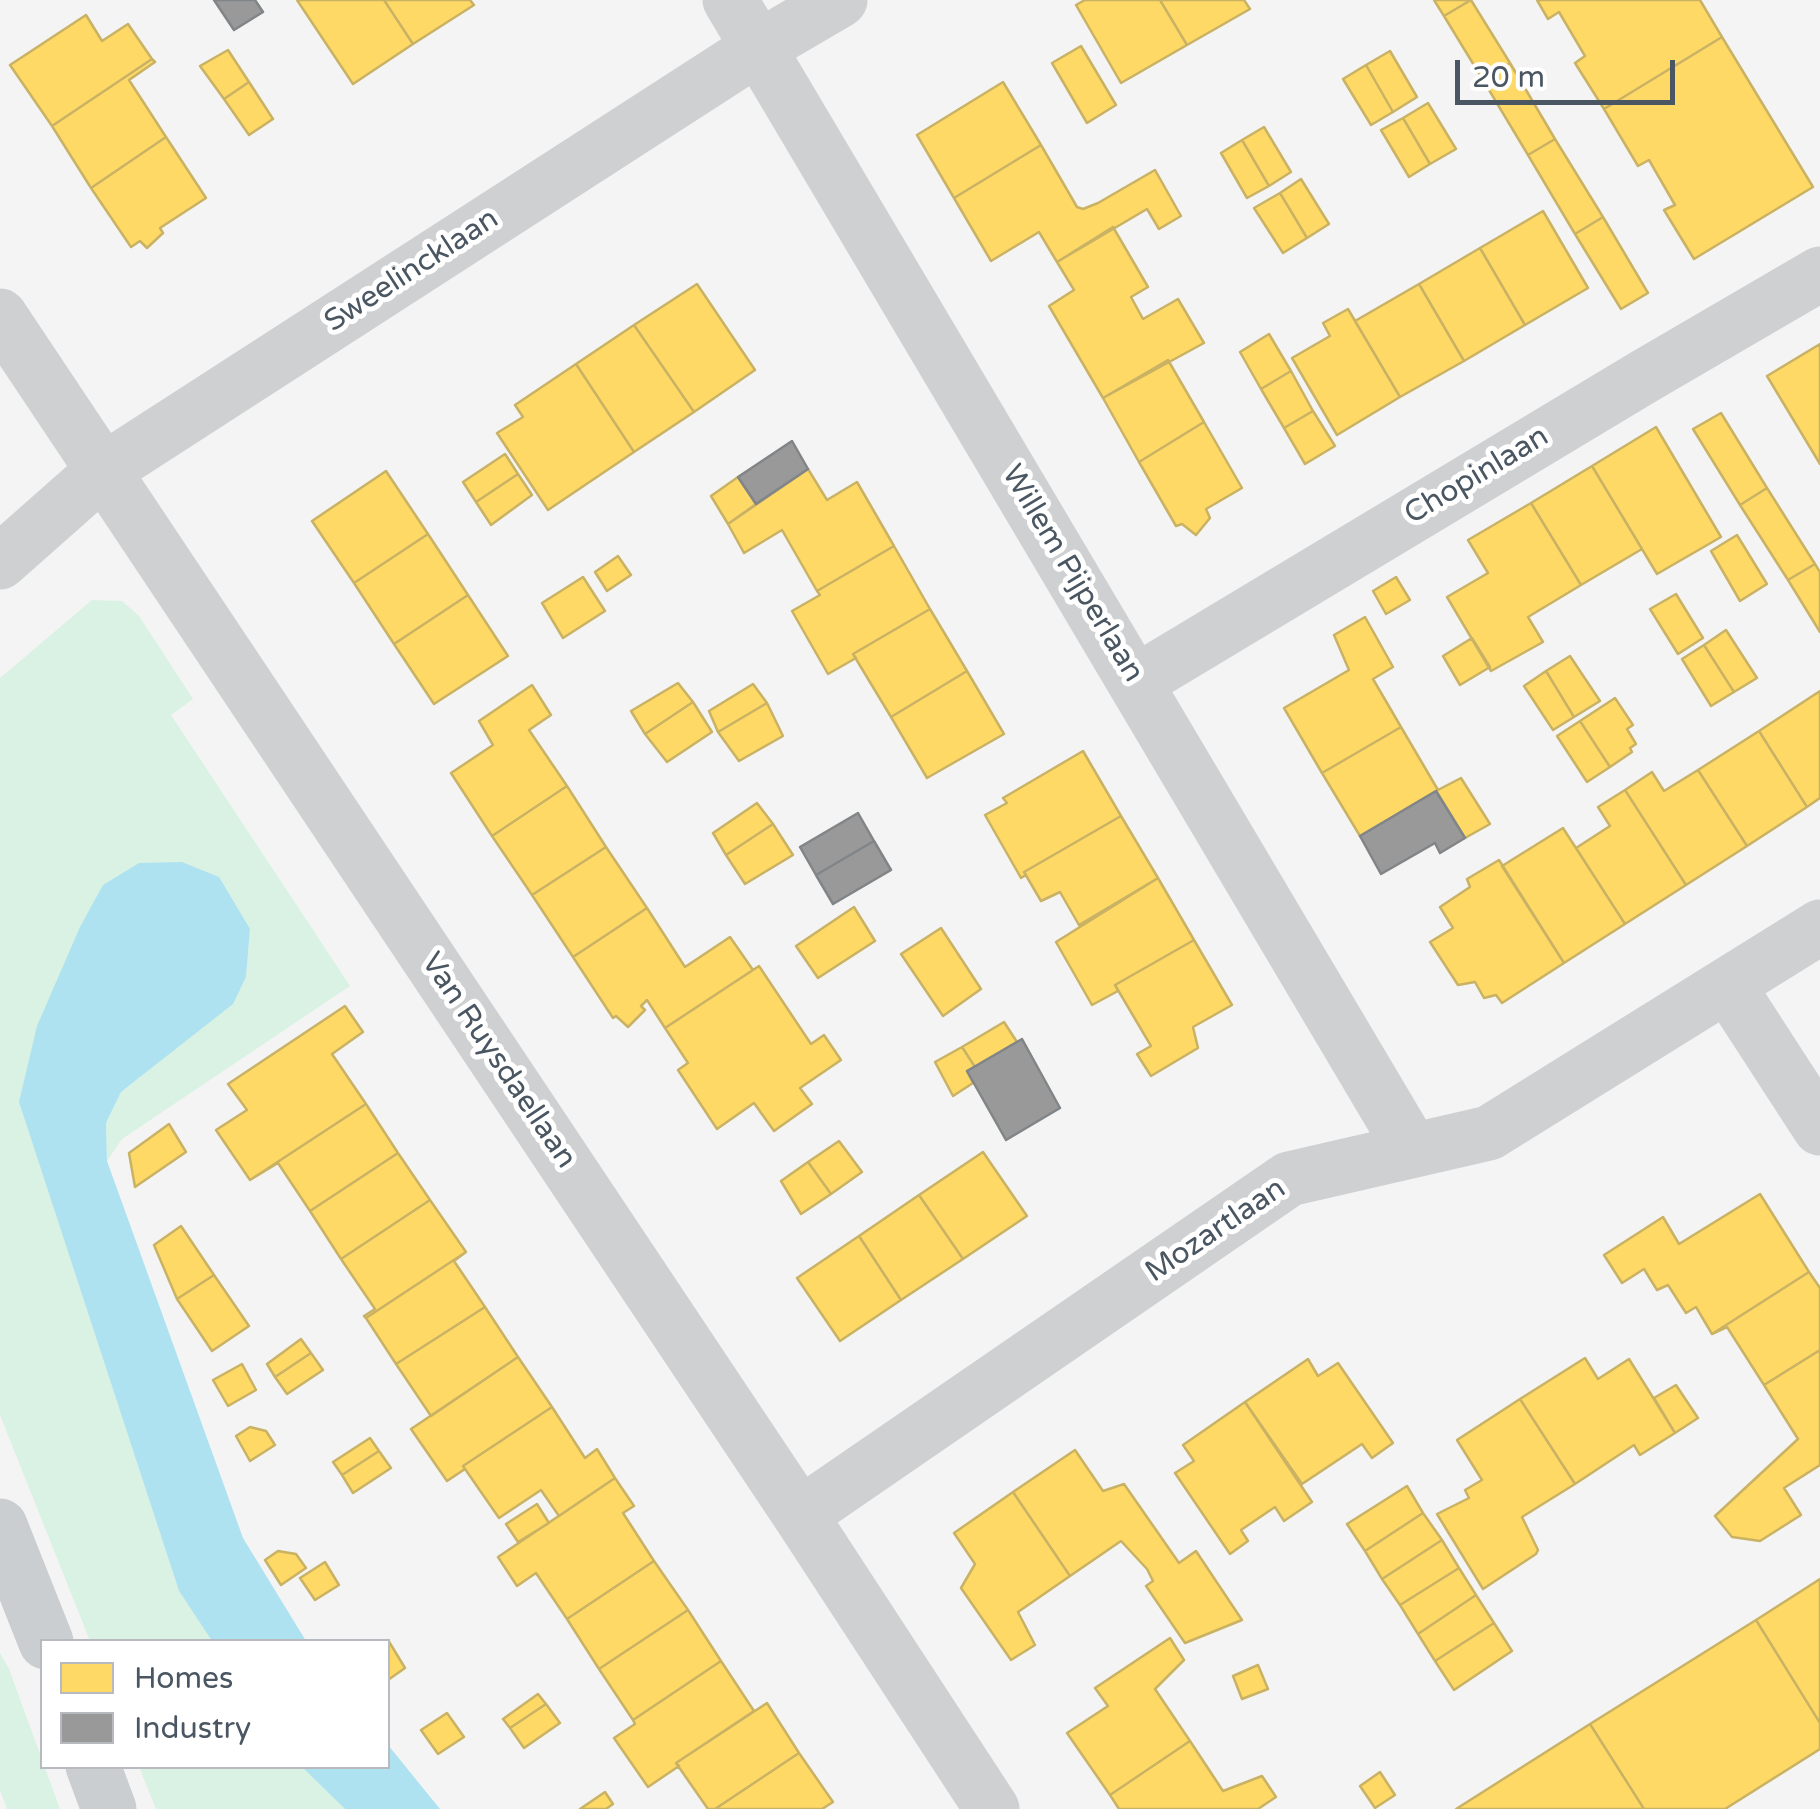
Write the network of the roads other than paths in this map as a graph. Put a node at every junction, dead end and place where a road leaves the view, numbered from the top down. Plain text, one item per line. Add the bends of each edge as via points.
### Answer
1 (730, 0) edge
2 (840, 0) edge
3 (758, 48) junction
4 (1820, 274) edge
5 (0, 316) edge
6 (104, 470) junction
7 (0, 562) edge
8 (1136, 682) junction
9 (1820, 926) edge
10 (1728, 986) junction
11 (1820, 1128) edge
12 (1412, 1150) junction
13 (800, 1514) junction
14 (0, 1526) edge
15 (45, 1639) edge
16 (94, 1769) edge
17 (108, 1809) edge
18 (992, 1809) edge

1 - 3 street, Willem Pijperlaan
2 - 3 street, Sweelincklaan
3 - 6 street, Sweelincklaan
3 - 8 street, Willem Pijperlaan
4 - 8 street, Chopinlaan
5 - 6 street, Van Ruysdaellaan
6 - 7 street, Sweelincklaan
6 - 13 street, Van Ruysdaellaan
8 - 12 street, Willem Pijperlaan
9 - 10 street, Mozartlaan
10 - 11 street
10 - 12 street, Mozartlaan via 1489,1133
12 - 13 street, Mozartlaan via 1290,1179
13 - 18 street, Van Ruysdaellaan
14 - 15 main road
16 - 17 main road

